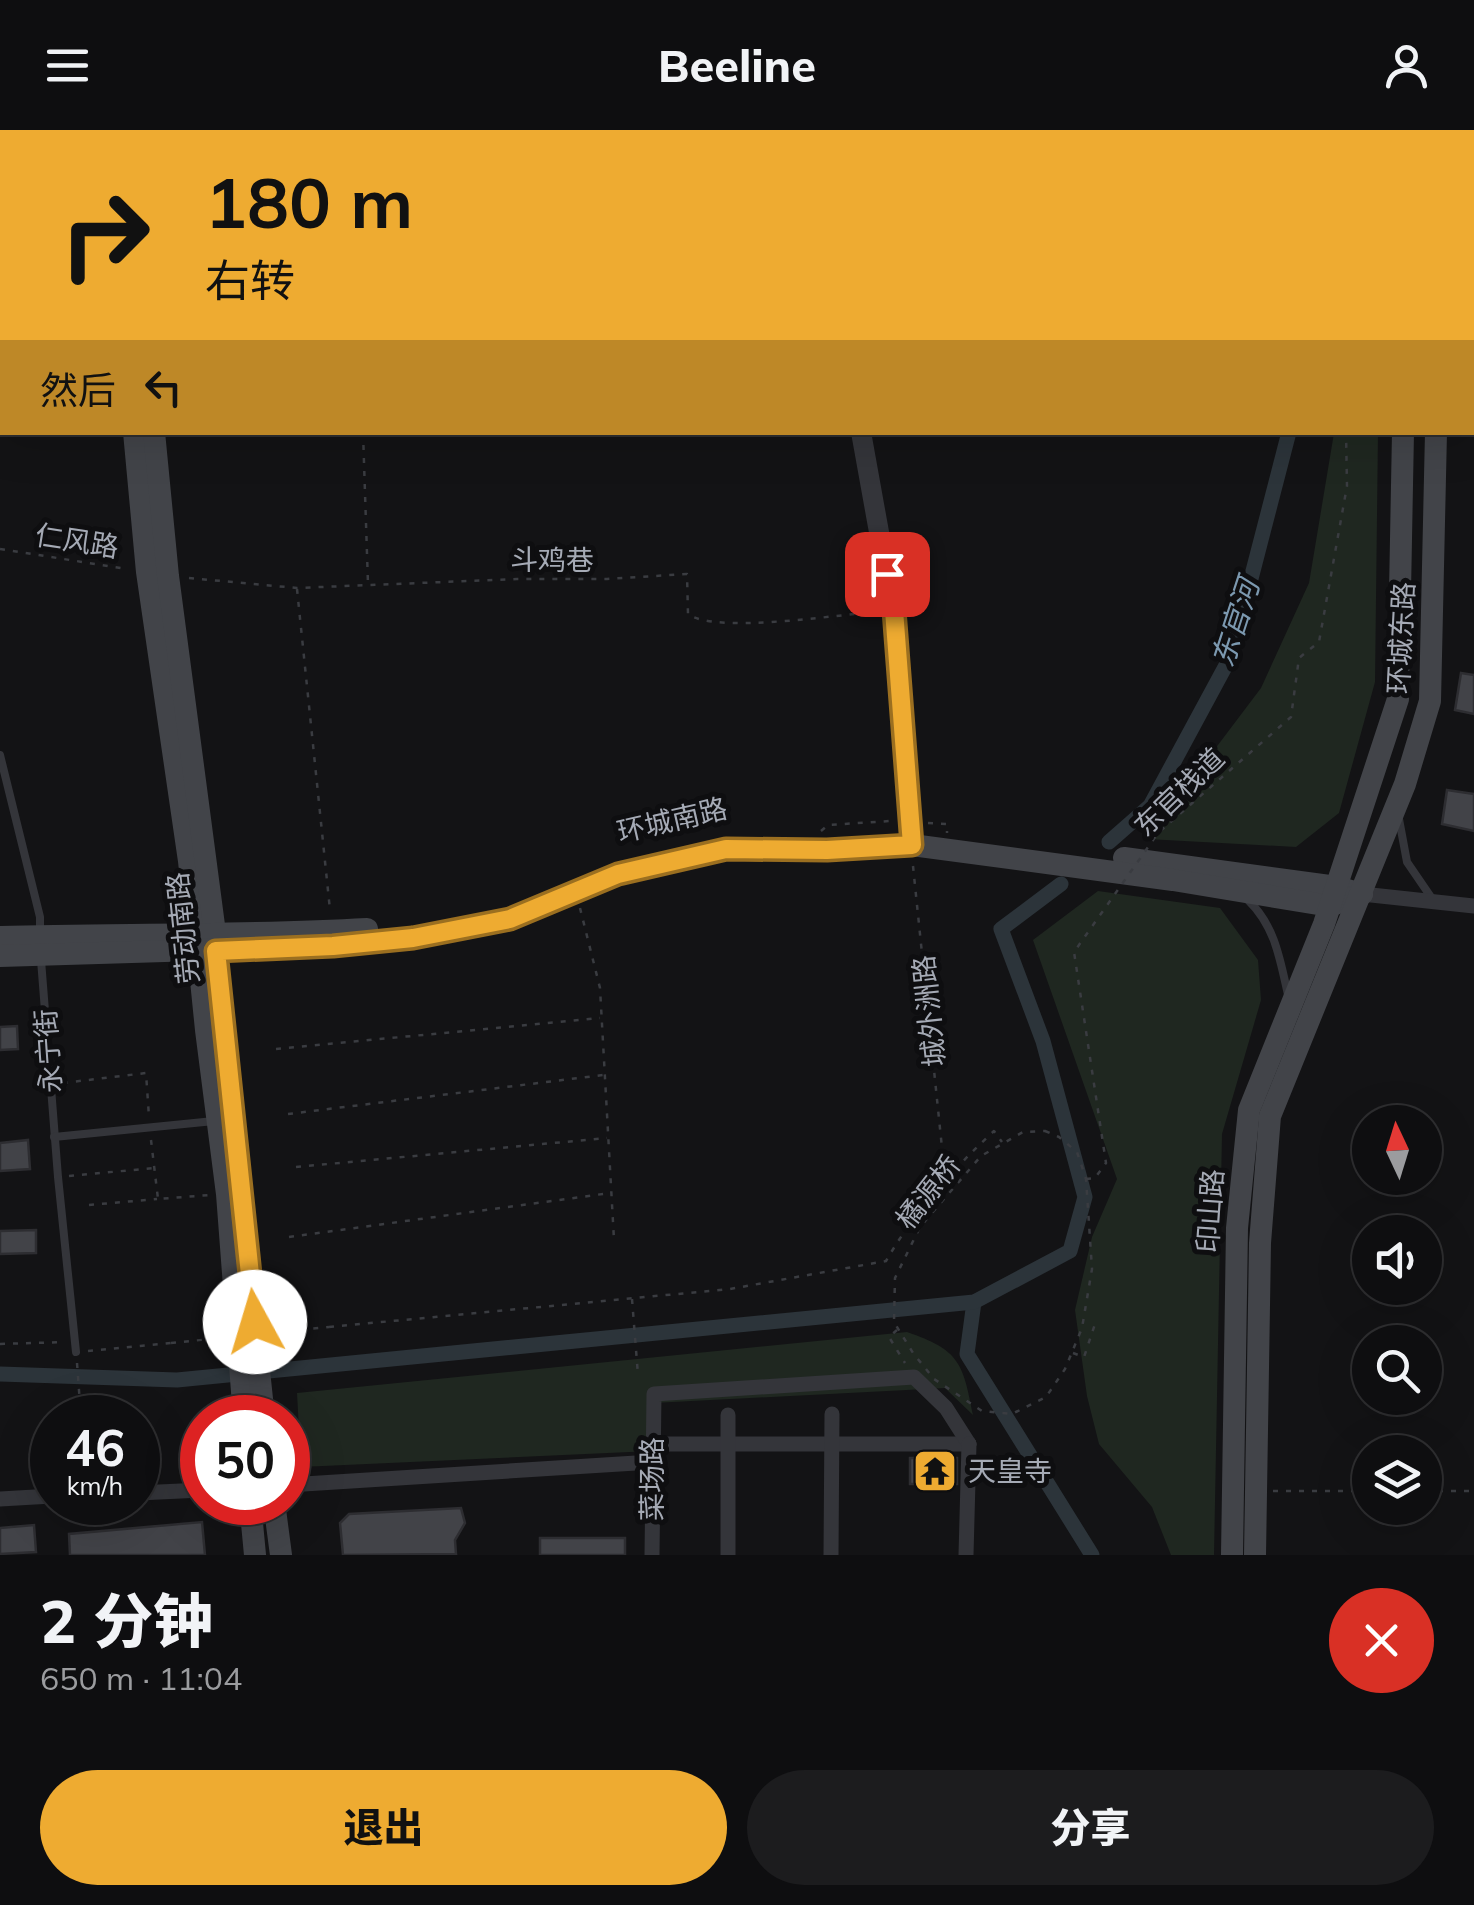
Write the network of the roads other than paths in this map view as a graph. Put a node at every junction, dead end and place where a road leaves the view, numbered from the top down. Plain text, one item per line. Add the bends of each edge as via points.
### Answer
1 (135, 435) edge
2 (154, 435) edge
3 (862, 435) edge
4 (1403, 435) edge
5 (1436, 435) edge
6 (158, 574) junction
7 (0, 755) edge
8 (1405, 784) junction
9 (912, 839) junction
10 (1237, 890) junction
11 (1362, 894) junction
12 (1334, 897) junction
13 (1434, 900) junction
14 (1474, 906) edge
15 (0, 936) edge
16 (206, 942) junction
17 (40, 945) junction
18 (0, 956) edge
19 (1291, 1006) junction
20 (218, 1121) junction
21 (54, 1137) junction
22 (246, 1322) junction
23 (76, 1352) road end
24 (252, 1395) edge
25 (832, 1414) dead end
26 (728, 1415) dead end
27 (653, 1444) junction
28 (726, 1444) junction
29 (833, 1444) junction
30 (970, 1444) junction
31 (652, 1462) junction
32 (310, 1483) edge
33 (30, 1497) edge
34 (0, 1499) edge
35 (253, 1525) edge
36 (277, 1525) edge
37 (256, 1555) edge
38 (281, 1555) edge
39 (652, 1555) edge
40 (728, 1555) edge
41 (831, 1555) edge
42 (966, 1555) edge
43 (1232, 1555) edge
44 (1256, 1555) edge

1 - 6 main road, 劳动南路
2 - 6 main road, 劳动南路
3 - 9 street via 894,610
4 - 12 main road, 环城东路 via 1398,700
5 - 8 main road, 环城东路 via 1430,701
6 - 16 main road, 劳动南路
7 - 17 lane, 永宁街 via 40,916
8 - 11 main road, 环城东路
8 - 13 lane via 1398,826 1407,862
9 - 10 main road
9 - 12 main road, 环城南路 via 1161,862
9 - 16 main road, 环城南路 via 726,834 617,861 506,905 423,924
9 - 16 main road via 827,850 726,849 618,874 510,919 413,938 333,946
10 - 12 main road
10 - 19 lane via 1261,912 1276,940
11 - 12 main road, 环城南路
11 - 13 street
11 - 44 main road, 印山路 via 1270,1116 1260,1242
12 - 19 main road, 印山路
13 - 14 street
15 - 17 main road, 环城南路
16 - 17 main road, 环城南路
16 - 20 main road, 劳动南路
16 - 22 main road, 劳动南路
17 - 18 main road
17 - 21 lane, 永宁街
19 - 43 main road, 印山路 via 1249,1110 1236,1228
20 - 21 lane
20 - 22 main road, 劳动南路
21 - 23 lane, 永宁街
22 - 24 main road
25 - 29 street
26 - 28 street
27 - 28 street
27 - 30 street, 菜场路 via 654,1394 914,1377
27 - 31 street, 菜场路
28 - 29 street
28 - 40 street
29 - 30 street
29 - 41 street
30 - 42 street
31 - 32 street
31 - 39 street, 菜场路
33 - 34 street
35 - 37 main road
36 - 38 main road

